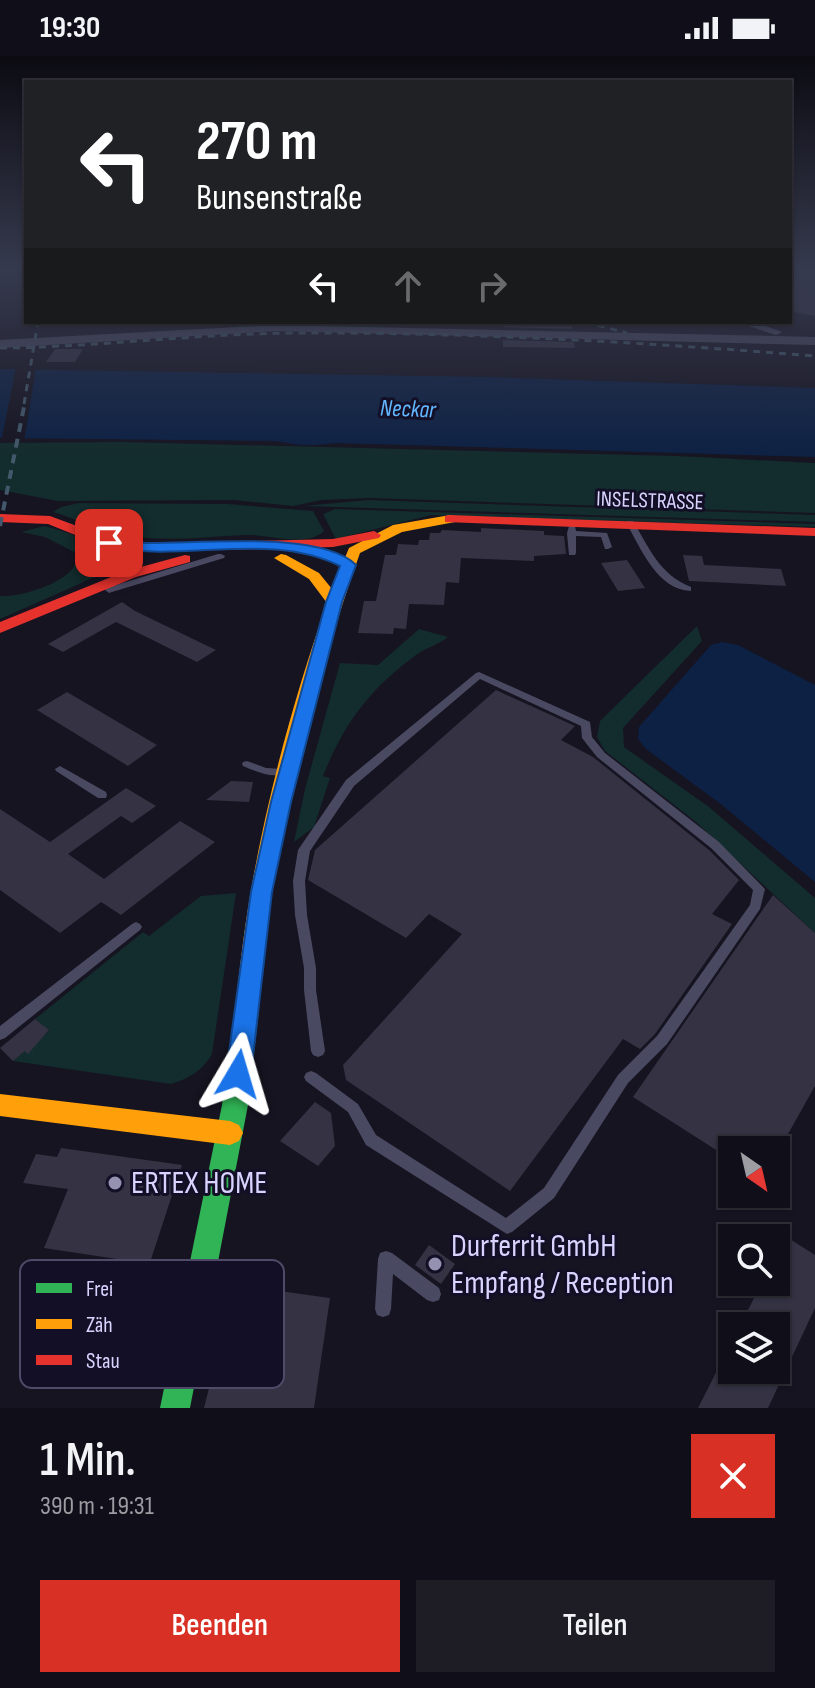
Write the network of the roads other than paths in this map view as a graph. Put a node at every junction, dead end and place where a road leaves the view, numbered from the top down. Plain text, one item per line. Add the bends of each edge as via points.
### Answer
1 (178, 334) edge
2 (541, 334) edge
3 (720, 334) edge
4 (739, 334) edge
5 (751, 334) edge
6 (787, 334) edge
7 (715, 338) junction
8 (746, 339) junction
9 (813, 341) edge
10 (0, 344) edge
11 (0, 518) edge
12 (483, 520) junction
13 (630, 523) junction
14 (572, 528) junction
15 (815, 532) edge
16 (384, 533) junction
17 (109, 543) junction
18 (608, 547) dead end
19 (277, 552) junction
20 (572, 553) dead end
21 (349, 565) junction
22 (688, 589) dead end
23 (74, 596) junction
24 (334, 602) junction
25 (0, 628) edge
26 (247, 764) dead end
27 (60, 769) dead end
28 (287, 772) junction
29 (102, 795) dead end
30 (136, 927) dead end
31 (0, 1034) edge
32 (318, 1051) dead end
33 (311, 1077) dead end
34 (0, 1105) edge
35 (230, 1133) junction
36 (205, 1260) edge
37 (433, 1294) dead end
38 (383, 1309) dead end
39 (179, 1388) edge
40 (175, 1408) edge

1 - 10 street
2 - 7 street
3 - 7 street
4 - 8 street
5 - 8 street
6 - 9 street
7 - 8 street
8 - 9 street
11 - 17 street via 50,520
12 - 14 street, INSELSTRASSE
12 - 16 street, INSELSTRASSE via 443,518
12 - 21 street, INSELSTRASSE via 404,534
13 - 14 street, INSELSTRASSE
13 - 15 street, INSELSTRASSE
13 - 22 lane via 659,573 674,586
14 - 18 lane via 604,535
14 - 20 lane
16 - 19 street
16 - 21 street, INSELSTRASSE via 354,551
17 - 19 street
17 - 23 street via 119,565
19 - 21 street via 330,555
19 - 23 street via 154,567
19 - 24 street via 314,576
21 - 24 street
23 - 25 street
24 - 28 street
26 - 28 lane
27 - 29 lane
28 - 35 street via 261,892
30 - 31 lane
32 - 33 lane via 301,915 304,850 350,783 479,675 586,724 587,738 601,755 715,845 759,889 748,918 662,1040 623,1079 549,1193 507,1227 371,1140 353,1108
34 - 35 street
35 - 36 street
37 - 38 lane via 386,1259
39 - 40 street

